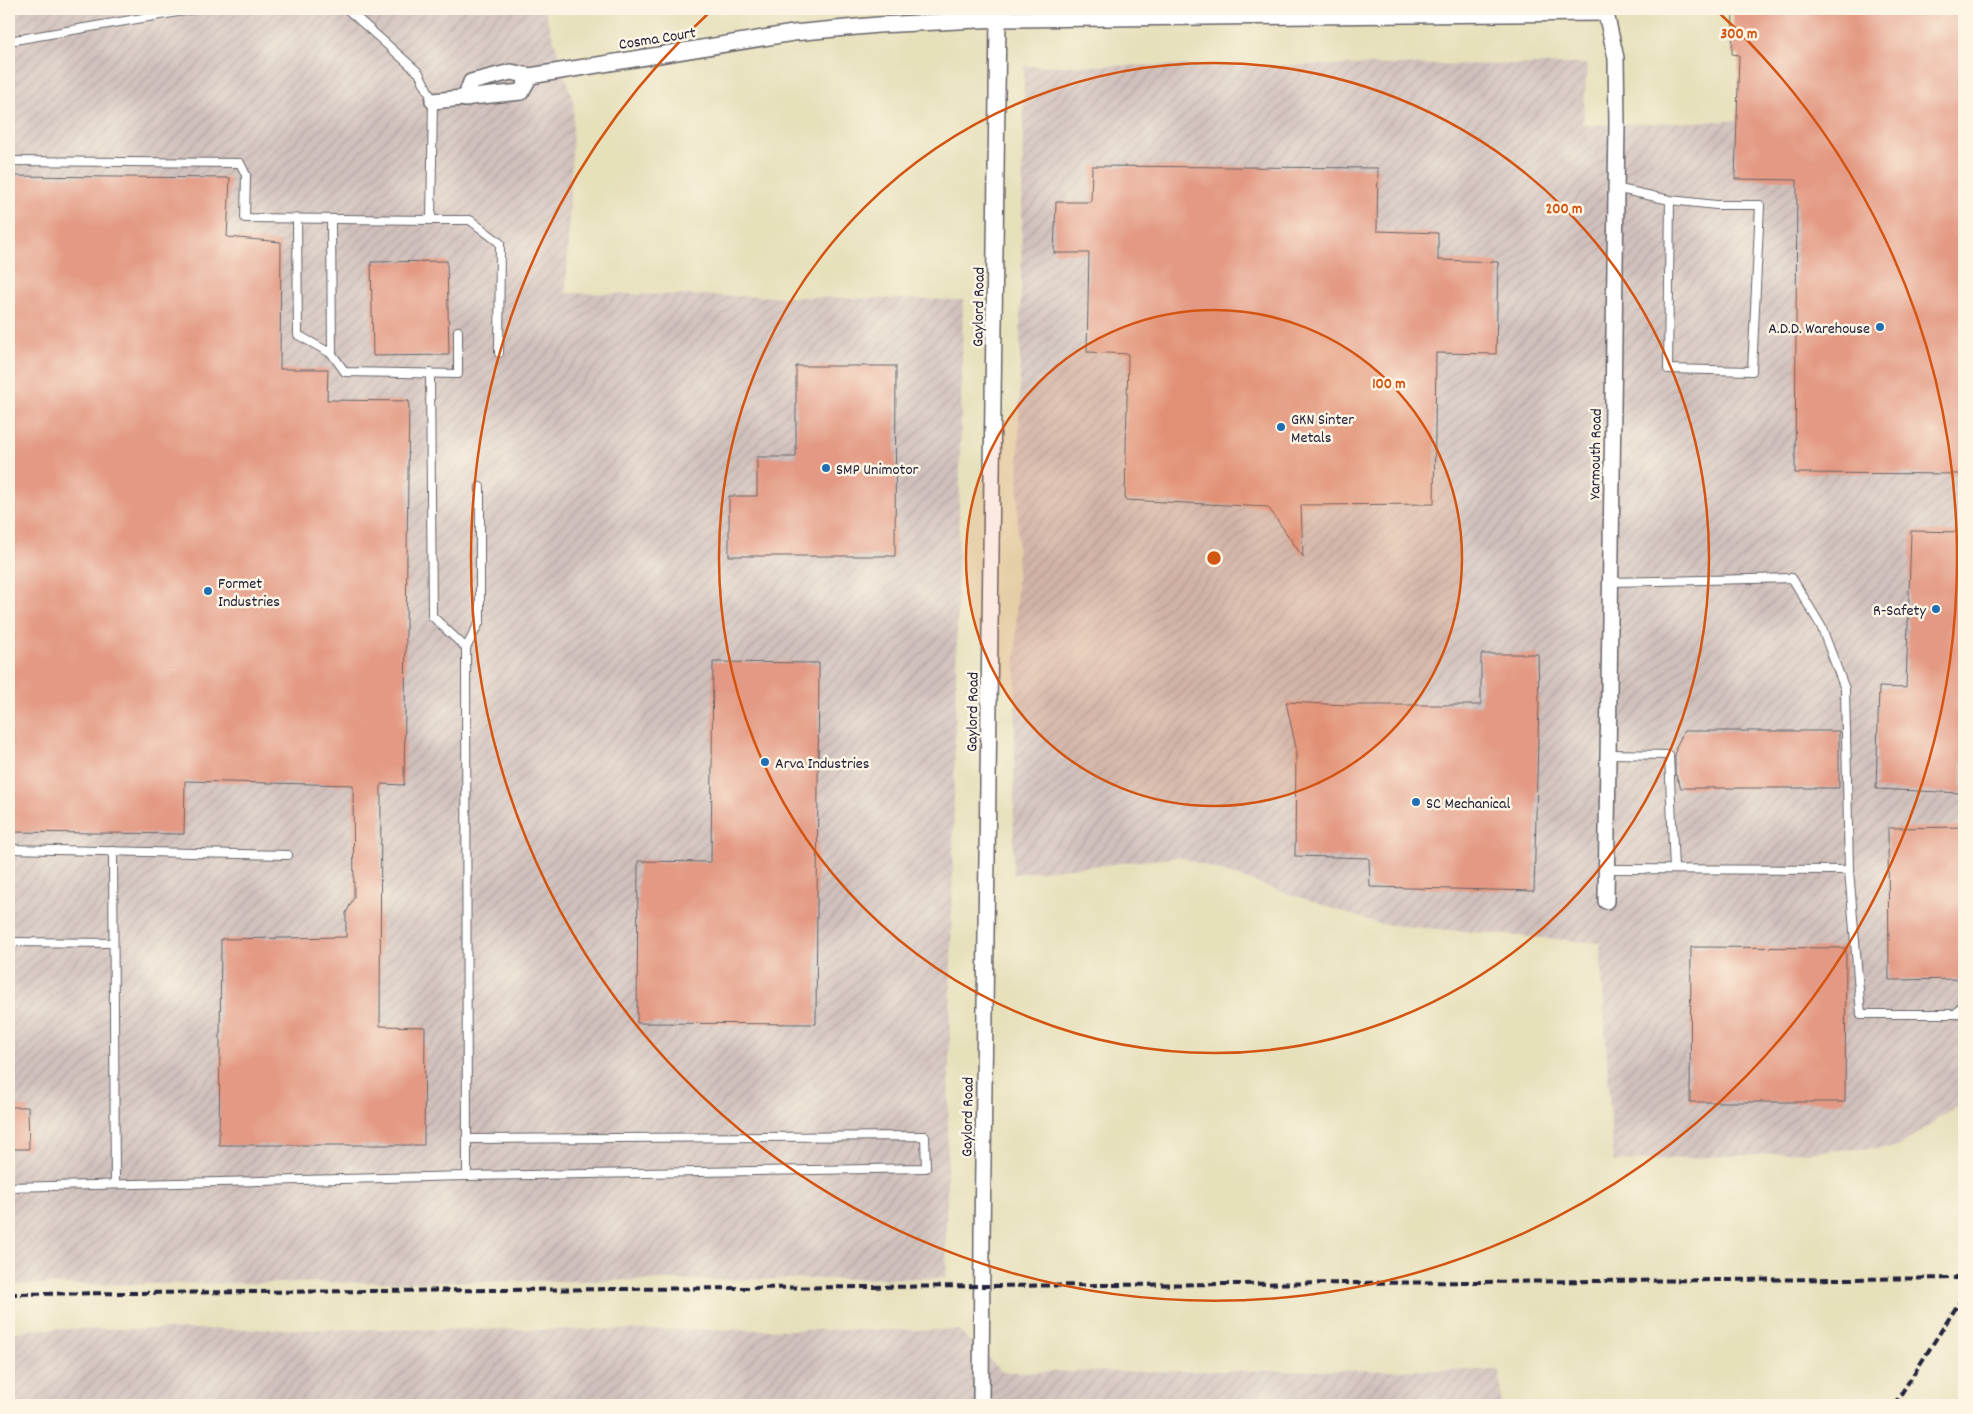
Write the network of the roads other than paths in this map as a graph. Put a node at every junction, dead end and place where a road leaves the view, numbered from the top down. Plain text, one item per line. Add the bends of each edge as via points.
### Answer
1 (195, 9) edge
2 (347, 9) edge
3 (1605, 11) edge
4 (998, 20) junction
5 (9, 41) edge
6 (433, 102) junction
7 (9, 161) edge
8 (1615, 188) junction
9 (1670, 200) junction
10 (297, 219) junction
11 (331, 220) junction
12 (431, 220) junction
13 (458, 331) dead end
14 (499, 353) dead end
15 (332, 354) junction
16 (430, 373) junction
17 (480, 487) dead end
18 (1610, 582) junction
19 (466, 648) junction
20 (1609, 754) junction
21 (9, 849) edge
22 (113, 851) junction
23 (288, 855) dead end
24 (1606, 869) junction
25 (1674, 869) junction
26 (1849, 870) junction
27 (1606, 901) dead end
28 (9, 942) edge
29 (113, 943) junction
30 (1964, 1003) edge
31 (1960, 1014) edge
32 (467, 1139) junction
33 (467, 1176) junction
34 (115, 1184) junction
35 (9, 1187) edge
36 (981, 1405) edge

1 - 5 lane
2 - 6 lane via 419,73
3 - 4 street, Cosma Court
3 - 8 street, Yarmouth Road via 1616,58
4 - 6 street, Cosma Court via 878,25 793,33 530,76 521,92
4 - 36 street, Gaylord Road
6 - 12 lane
7 - 10 lane via 240,163 246,175 245,218
8 - 9 lane
8 - 18 street, Yarmouth Road
9 - 9 lane via 1760,206 1752,371 1668,369
10 - 11 lane
10 - 15 lane via 298,334
11 - 12 lane
11 - 15 lane
12 - 14 lane via 470,220 500,243
13 - 16 lane via 458,374
15 - 16 lane via 344,372
16 - 19 lane via 432,616
17 - 19 lane via 480,621
18 - 20 street, Yarmouth Road
18 - 26 lane via 1792,578 1821,626 1845,689
19 - 32 lane
20 - 24 street, Yarmouth Road
20 - 25 lane via 1669,755
21 - 22 lane
22 - 23 lane
22 - 29 lane
24 - 25 lane
24 - 27 street, Yarmouth Road
25 - 26 lane
26 - 31 lane via 1861,1014
28 - 29 lane
29 - 34 lane
30 - 31 lane
32 - 33 lane
32 - 33 lane via 925,1136 926,1168
33 - 34 lane
34 - 35 lane

